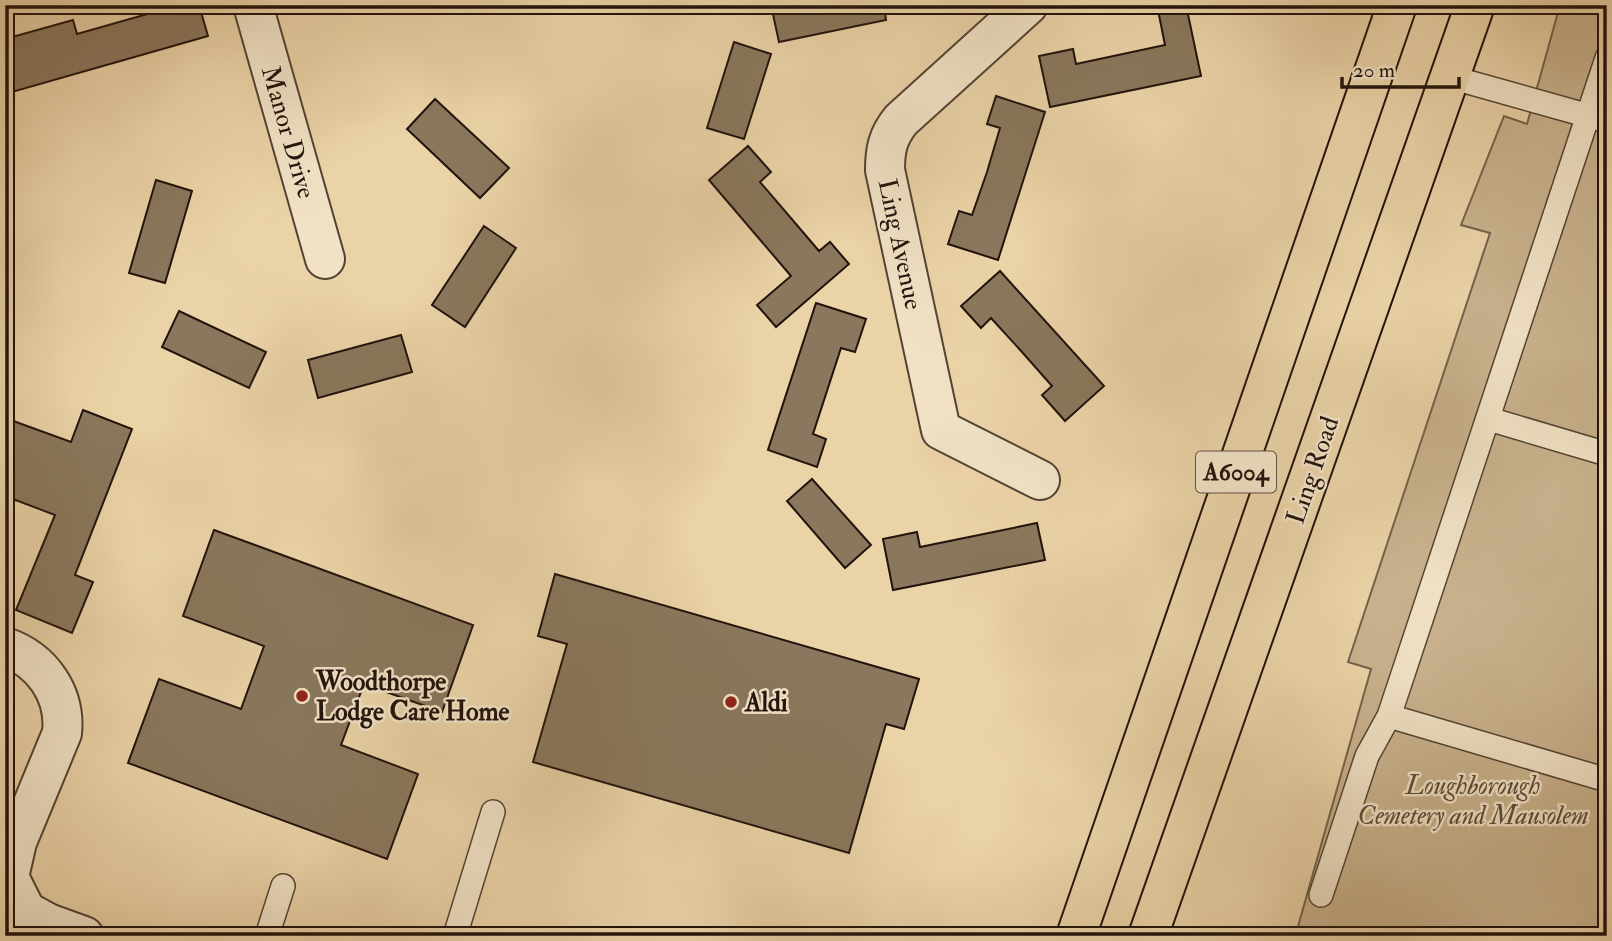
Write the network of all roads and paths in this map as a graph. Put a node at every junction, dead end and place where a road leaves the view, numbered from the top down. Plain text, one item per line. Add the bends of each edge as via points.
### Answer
1 (253, 5) edge
2 (1028, 5) edge
3 (1397, 5) edge
4 (1475, 5) edge
5 (1607, 58) edge
6 (1450, 77) junction
7 (1598, 119) edge
8 (325, 259) dead end
9 (1489, 419) junction
10 (1607, 454) edge
11 (1040, 480) dead end
12 (5, 647) edge
13 (1389, 716) junction
14 (1607, 780) edge
15 (493, 812) dead end
16 (283, 886) dead end
17 (9, 888) edge
18 (1321, 895) dead end
19 (84, 936) edge
20 (267, 936) edge
21 (455, 936) edge
22 (1076, 936) edge
23 (1148, 936) edge

1 - 8 street, Manor Drive
2 - 11 street, Ling Avenue via 901,120 890,134 885,170 941,430
3 - 22 main road, A6004
4 - 6 main road, Ling Road / A6004
5 - 7 lane
6 - 7 lane
6 - 23 main road, Ling Road / A6004
7 - 9 lane
9 - 10 lane
9 - 13 lane
12 - 17 street via 49,678 64,716 62,733 11,860
13 - 14 lane
13 - 18 lane via 1367,756
15 - 21 lane
16 - 20 lane
17 - 19 street via 26,911

